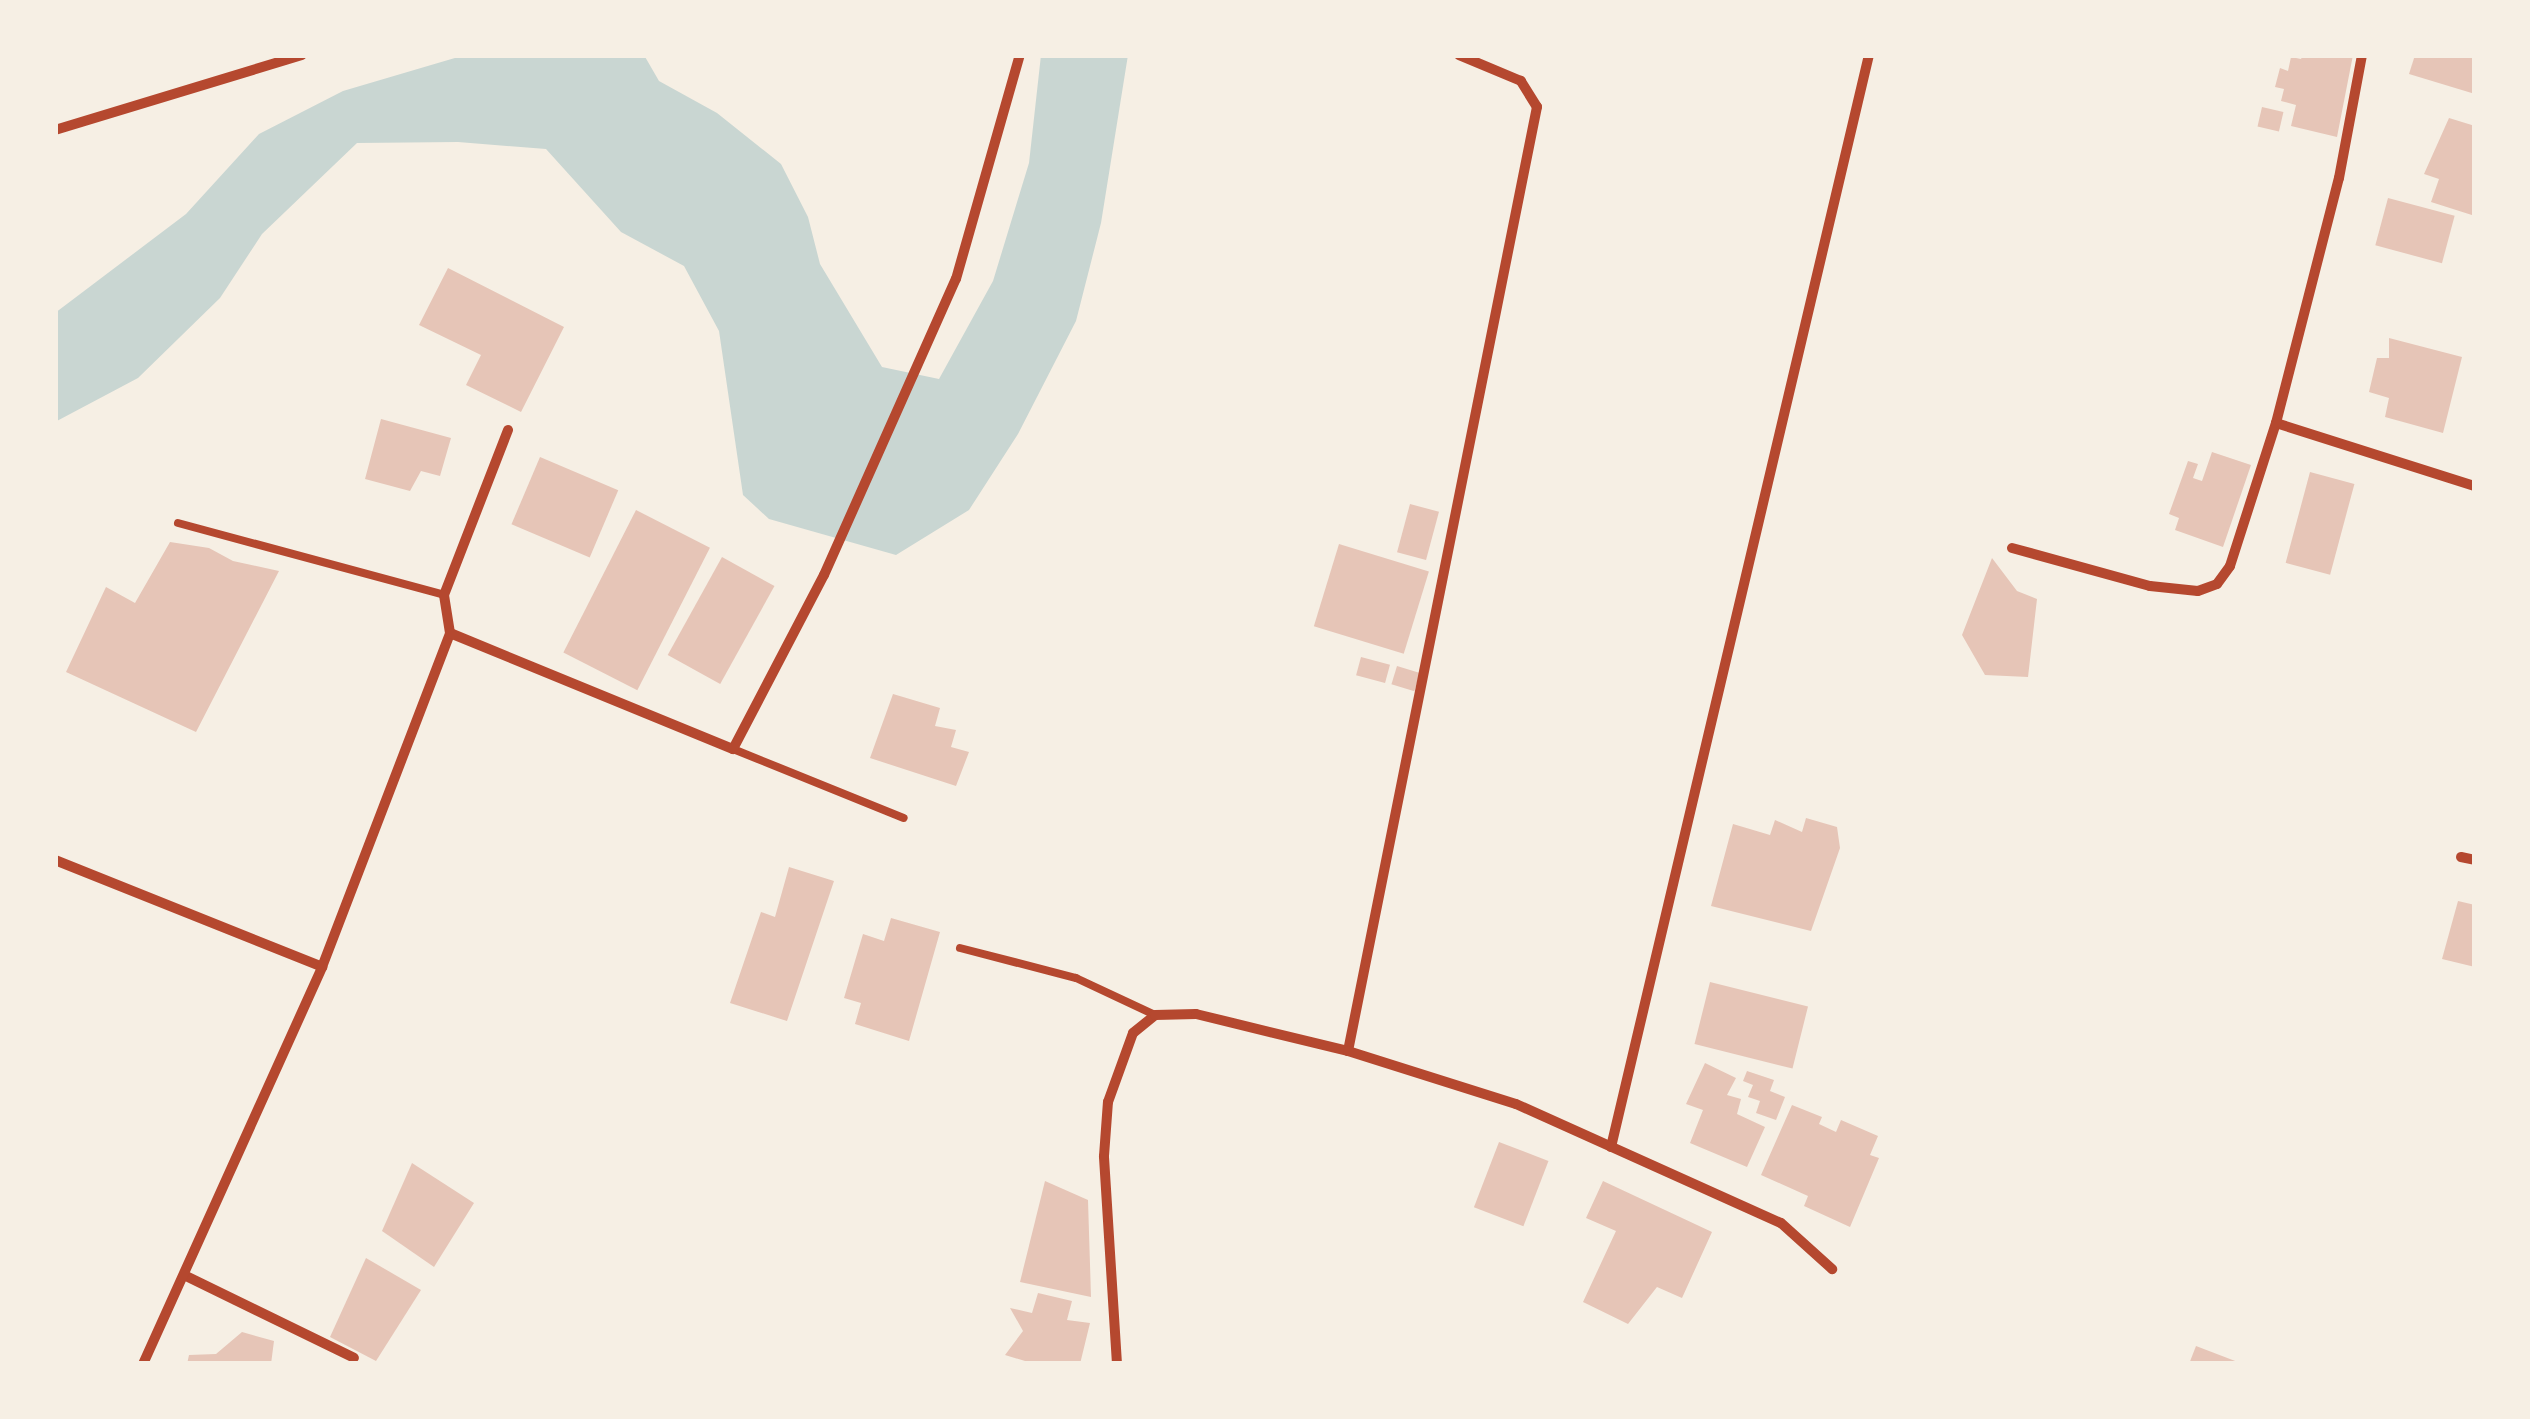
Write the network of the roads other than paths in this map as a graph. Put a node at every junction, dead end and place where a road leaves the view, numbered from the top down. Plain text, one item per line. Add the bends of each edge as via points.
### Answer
1 (302, 55) edge
2 (1020, 55) edge
3 (1459, 55) edge
4 (1869, 55) edge
5 (2362, 55) edge
6 (55, 130) edge
7 (2276, 423) junction
8 (508, 430) dead end
9 (2475, 486) edge
10 (178, 524) dead end
11 (2012, 548) dead end
12 (444, 595) junction
13 (450, 634) junction
14 (733, 749) junction
15 (904, 818) dead end
16 (2462, 857) dead end
17 (55, 860) edge
18 (2475, 860) edge
19 (960, 948) dead end
20 (322, 967) junction
21 (1155, 1015) junction
22 (1348, 1051) junction
23 (1611, 1147) junction
24 (1832, 1268) dead end
25 (184, 1275) junction
26 (354, 1358) dead end
27 (143, 1364) edge
28 (1117, 1364) edge

1 - 6 street
2 - 14 street via 956,279 824,575
3 - 22 street via 1521,82 1536,107
4 - 23 street
5 - 7 street
7 - 9 street
7 - 11 street via 2230,566 2217,584 2198,591 2150,586
8 - 12 street
10 - 12 lane
12 - 13 street
13 - 14 street
13 - 20 street
14 - 15 lane
16 - 18 street
17 - 20 street
19 - 21 lane via 1076,978
20 - 25 street
21 - 22 street via 1196,1014
21 - 28 street via 1134,1033 1108,1102 1104,1156
22 - 23 street via 1516,1104
23 - 24 street via 1781,1223
25 - 26 street
25 - 27 street

